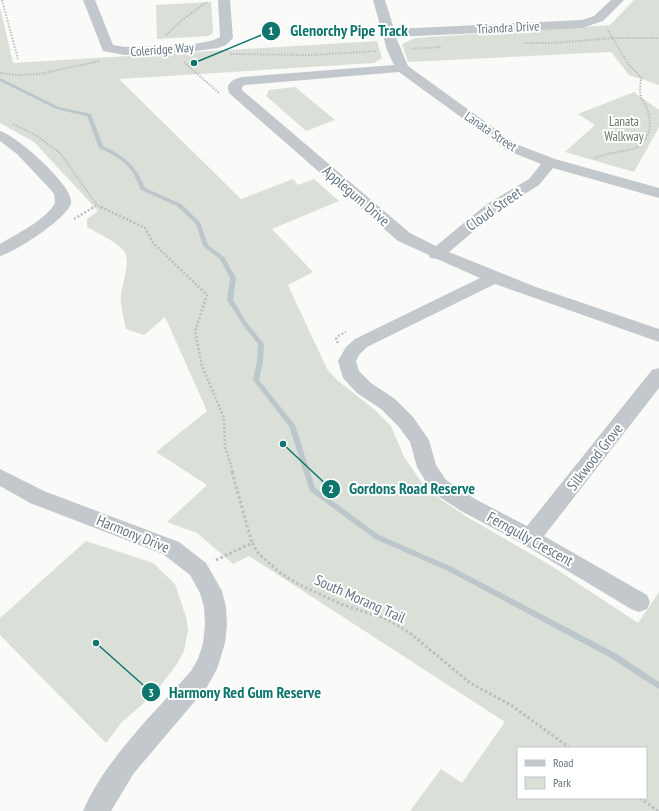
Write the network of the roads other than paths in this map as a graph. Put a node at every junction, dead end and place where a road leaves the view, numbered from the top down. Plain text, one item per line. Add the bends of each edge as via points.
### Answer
1 (89, 0) edge
2 (224, 0) edge
3 (379, 0) edge
4 (600, 0) edge
5 (616, 2) edge
6 (389, 33) junction
7 (402, 68) junction
8 (4, 128) edge
9 (550, 162) junction
10 (659, 193) edge
11 (0, 251) edge
12 (436, 254) junction
13 (496, 277) junction
14 (659, 336) edge
15 (659, 375) edge
16 (0, 477) edge
17 (530, 538) junction
18 (639, 602) dead end
19 (96, 811) edge

1 - 2 street, Coleridge Way via 108,48 125,51 196,47 222,42 227,38
3 - 6 street
4 - 5 street
5 - 6 street, Triandra Drive via 601,18 582,24
6 - 7 street
7 - 9 street, Lanata Street via 511,147
7 - 12 street, Applegum Drive via 242,81 235,85 234,91 404,237
8 - 11 street via 13,141 60,190 65,217 50,219
9 - 10 street, Lanata Street
9 - 12 street, Cloud Street via 534,182 493,207
12 - 13 street, Applegum Drive
13 - 14 street, Applegum Drive
13 - 17 street, Ferngully Crescent via 361,343 352,351 347,361 350,373 364,388 388,404 406,422 418,440 427,467 439,486 468,505
15 - 17 street, Silkwood Grove
16 - 19 street, Harmony Drive via 37,497 171,548 198,569 211,591 215,607 214,643 209,662 188,694 125,765
17 - 18 street, Ferngully Crescent

